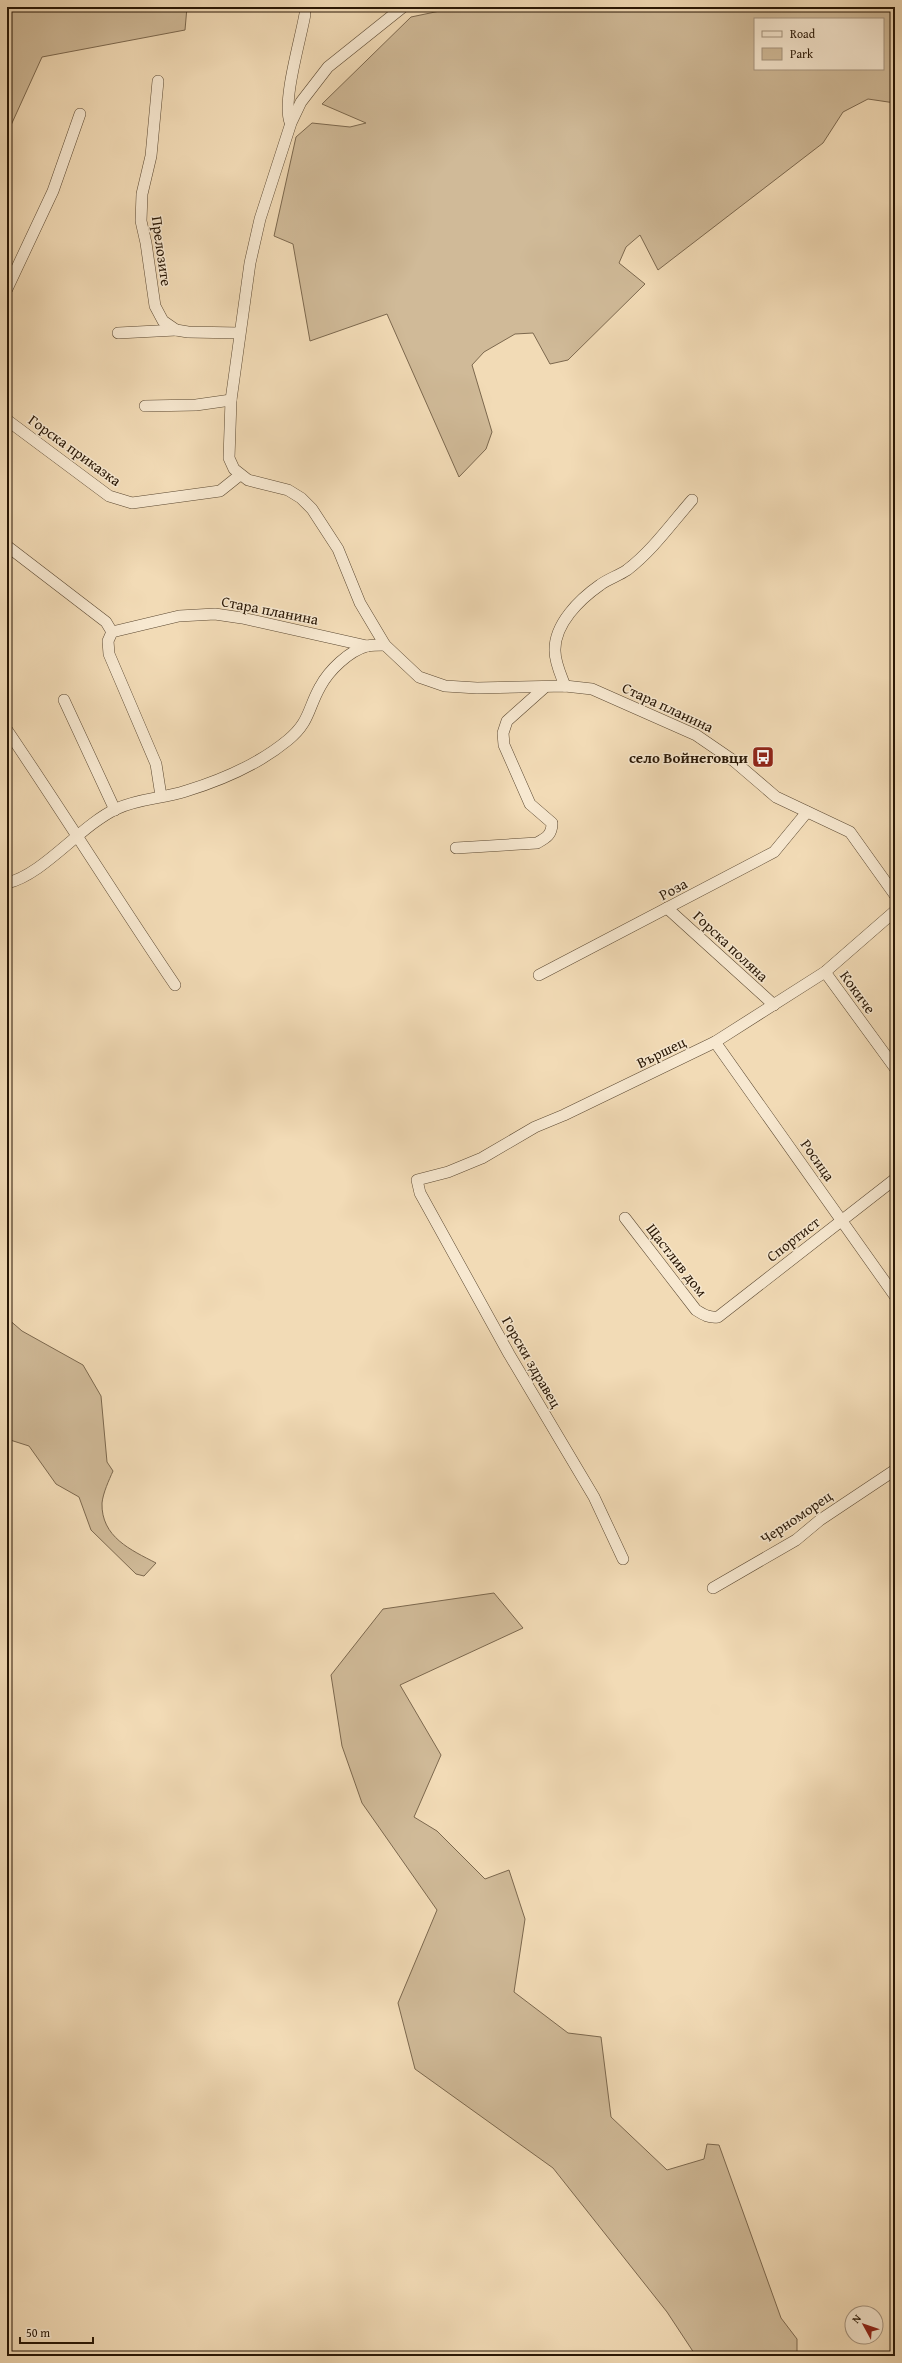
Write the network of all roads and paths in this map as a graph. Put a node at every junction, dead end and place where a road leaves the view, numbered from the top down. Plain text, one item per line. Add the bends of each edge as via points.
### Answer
1 (403, 7) edge
2 (305, 14) dead end
3 (158, 81) dead end
4 (80, 114) dead end
5 (291, 123) junction
6 (7, 289) edge
7 (176, 330) junction
8 (118, 333) dead end
9 (239, 333) junction
10 (231, 400) junction
11 (145, 406) dead end
12 (7, 420) edge
13 (240, 475) junction
14 (692, 500) dead end
15 (7, 546) edge
16 (112, 632) junction
17 (386, 645) junction
18 (367, 646) junction
19 (565, 686) junction
20 (544, 688) junction
21 (64, 700) dead end
22 (7, 730) edge
23 (161, 796) junction
24 (115, 810) junction
25 (806, 812) junction
26 (77, 834) junction
27 (456, 848) dead end
28 (7, 883) edge
29 (895, 895) edge
30 (667, 908) junction
31 (895, 911) edge
32 (825, 972) junction
33 (539, 975) dead end
34 (175, 985) dead end
35 (774, 1005) junction
36 (715, 1042) junction
37 (895, 1068) edge
38 (895, 1179) edge
39 (417, 1180) joint
40 (625, 1218) dead end
41 (842, 1220) junction
42 (895, 1296) edge
43 (708, 1317) joint
44 (895, 1470) edge
45 (623, 1559) dead end
46 (714, 1588) dead end

1 - 5 street via 328,67 301,102
2 - 5 street via 294,64 289,104
3 - 7 street, Прелозите via 151,156 142,194 141,221 155,306 163,321
4 - 6 street via 53,191
5 - 9 street via 260,219
7 - 8 street
7 - 9 street
9 - 10 street
10 - 11 street via 196,405
10 - 13 street via 229,458
12 - 13 street, Горска приказка via 109,496 126,502 220,491
13 - 17 street, Стара планина via 248,480 288,490 312,509 338,549 360,603
14 - 19 street via 648,551 626,570 600,585 576,606 564,622 556,638 555,652
15 - 16 street via 106,622
16 - 18 street, Стара планина via 179,616 215,614
16 - 23 street via 108,641 109,654 156,764
17 - 18 street
17 - 20 street, Стара планина via 419,677 445,686
18 - 23 street via 337,665 327,676 309,716 293,736 269,756 186,791
19 - 20 street, Стара планина
19 - 25 street, Стара планина via 592,689 696,735 713,745 776,797
20 - 27 street via 507,721 503,733 504,745 530,804 552,823 552,830 537,843
21 - 24 street
22 - 26 street
23 - 24 street via 141,799
24 - 26 street
25 - 29 street, Стара планина via 850,832
25 - 30 street, Роза via 774,852
26 - 28 street via 38,868
26 - 34 street
30 - 33 street, Роза
30 - 35 street, Горска поляна
31 - 32 street, Вършец
32 - 35 street, Вършец
32 - 37 street, Кокиче
35 - 36 street, Вършец
36 - 39 street, Вършец via 564,1115 535,1126 482,1158 448,1172
36 - 41 street, Росица
38 - 41 street, Спортист
39 - 45 street, Горски здравец via 420,1193 483,1308 594,1497
40 - 43 street, Щастлив дом via 696,1310
41 - 42 street, Росица
41 - 43 street, Спортист via 718,1317
44 - 46 street, Черноморец via 820,1520 796,1540

